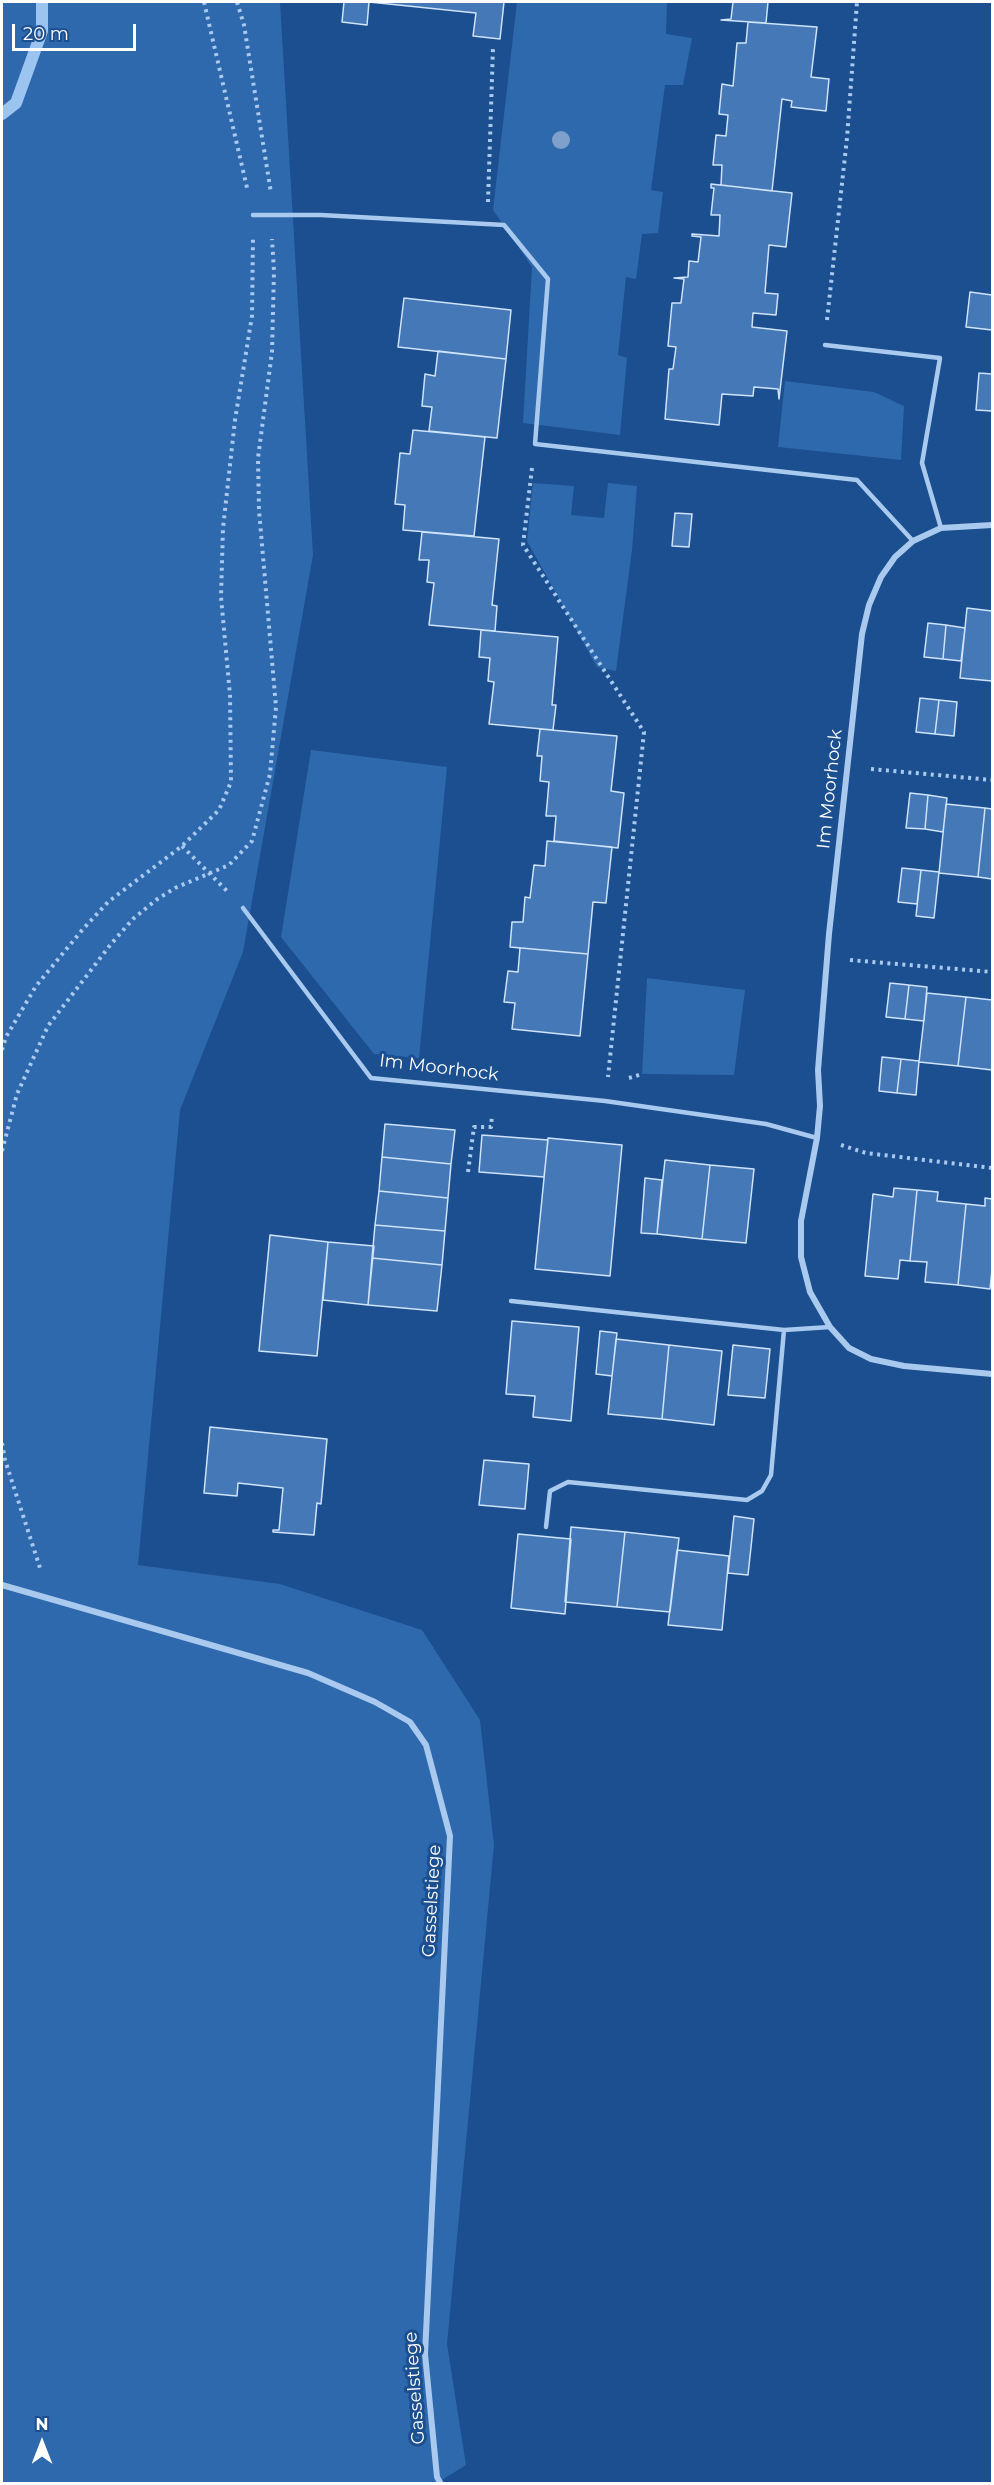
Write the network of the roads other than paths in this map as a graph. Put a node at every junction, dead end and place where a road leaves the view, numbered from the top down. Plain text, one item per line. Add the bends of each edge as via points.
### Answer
1 (253, 215) road end
2 (825, 345) road end
3 (993, 525) edge
4 (941, 528) junction
5 (914, 541) junction
6 (243, 908) dead end
7 (817, 1138) junction
8 (511, 1301) dead end
9 (830, 1327) junction
10 (784, 1330) junction
11 (993, 1374) edge
12 (546, 1527) dead end
13 (2, 1585) edge
14 (441, 2484) edge

1 - 5 lane via 504,225 548,279 535,444 857,480
2 - 4 lane via 940,358 922,463
3 - 4 street, Im Moorhock
4 - 5 street, Im Moorhock
5 - 7 street, Im Moorhock via 895,557 881,577 862,634 826,958
6 - 7 lane, Im Moorhock via 372,1078 605,1101 766,1124
7 - 9 street, Im Moorhock via 801,1221 801,1257 810,1292
8 - 10 lane
9 - 10 lane
9 - 11 street, Im Moorhock via 849,1348 871,1359
10 - 12 lane via 771,1475 762,1491 747,1500 568,1482 550,1491
13 - 14 street, Gasselstiege via 308,1673 410,1722 426,1745 450,1836 425,2354 437,2477

